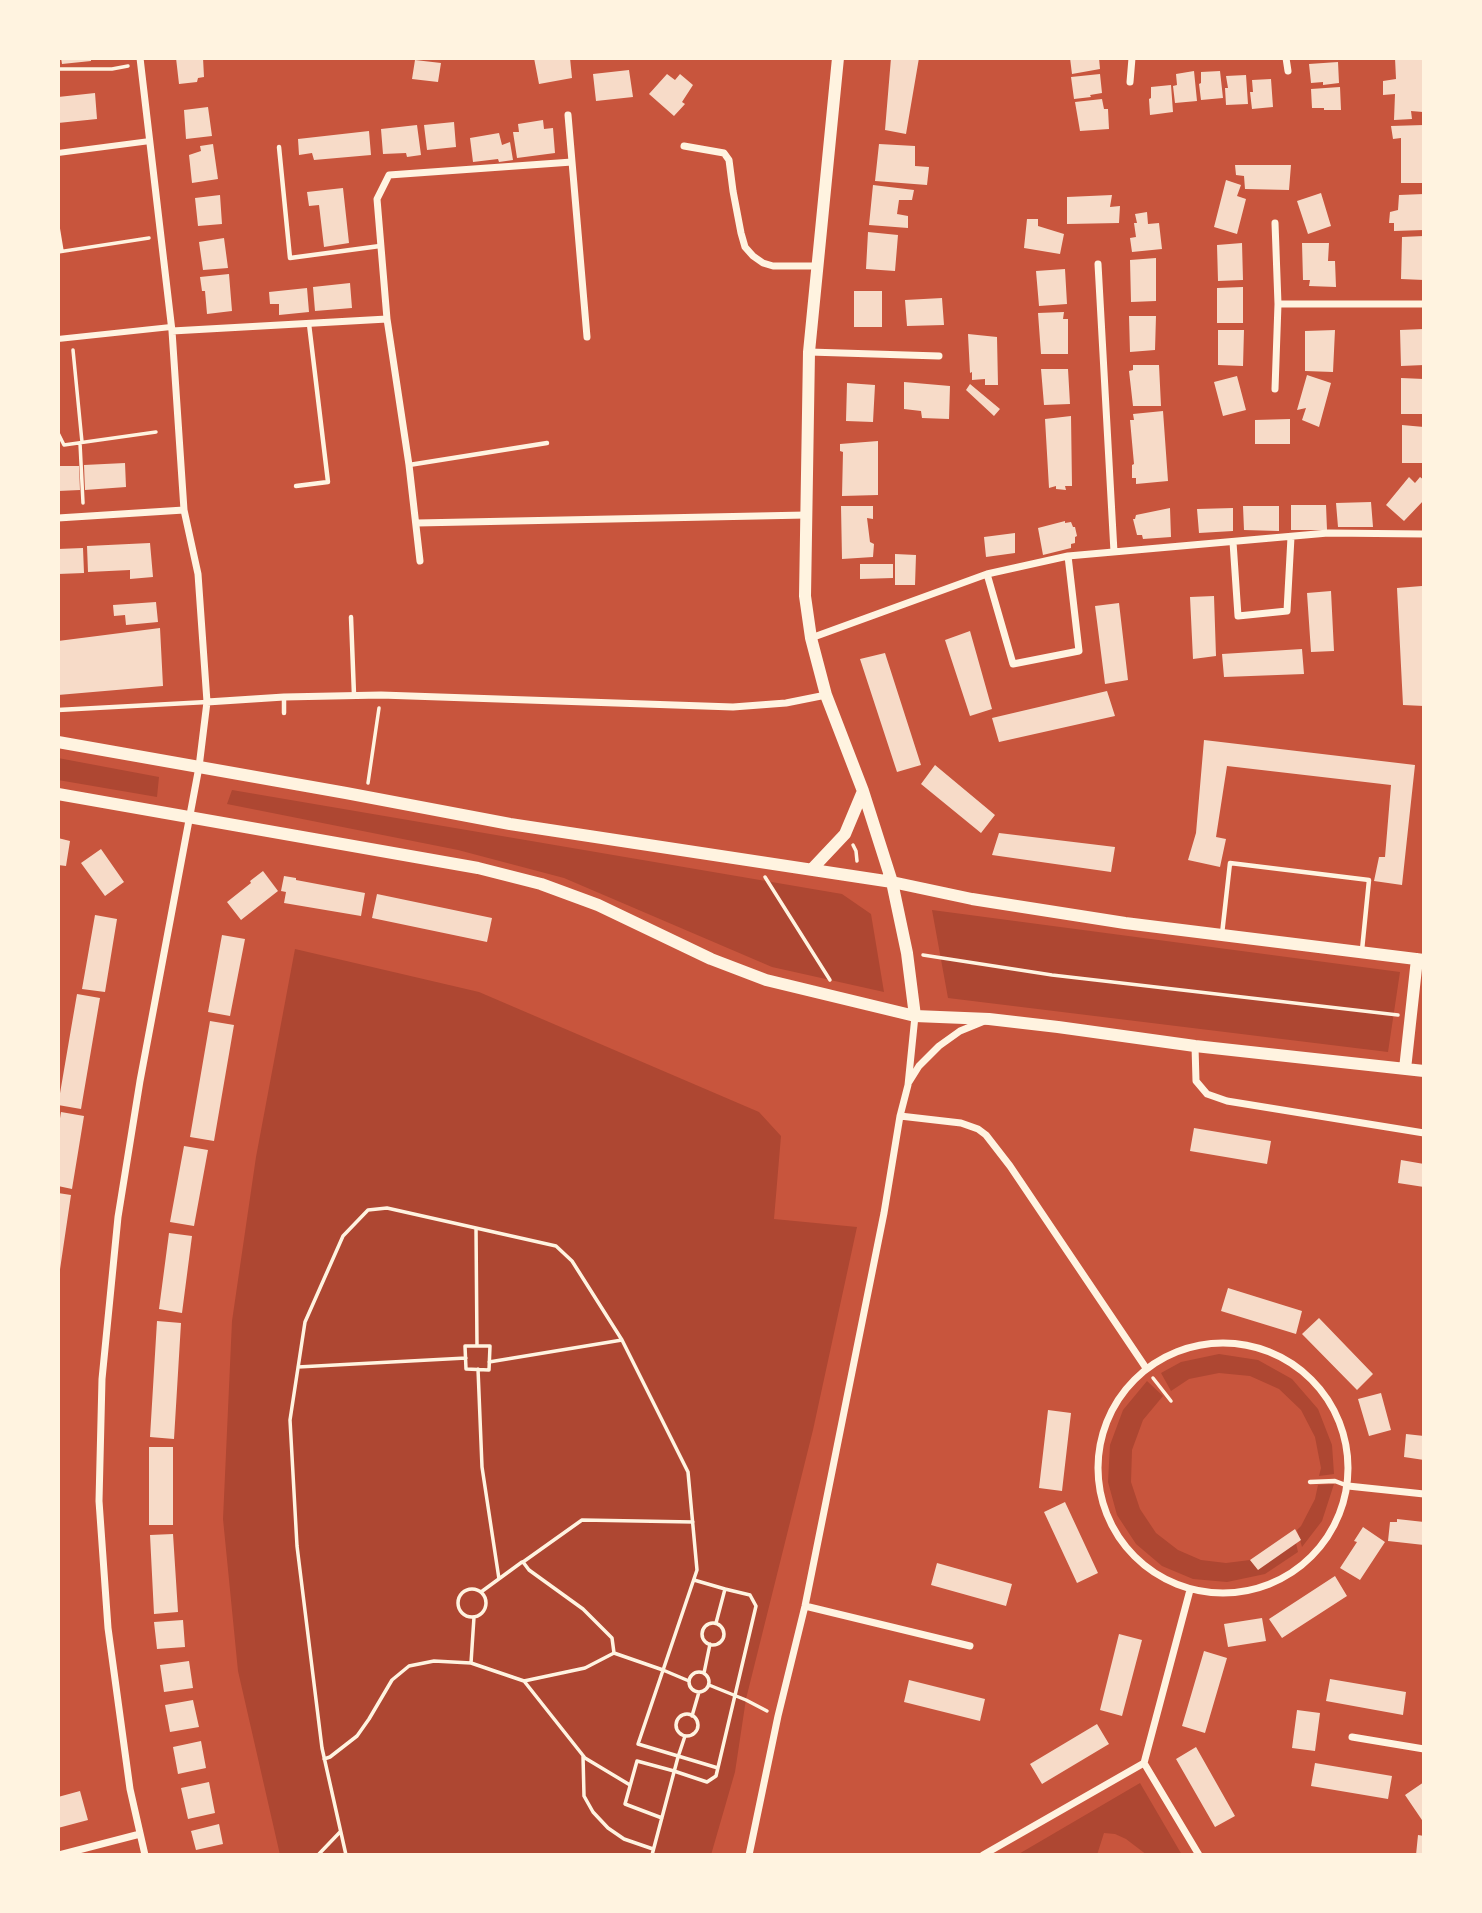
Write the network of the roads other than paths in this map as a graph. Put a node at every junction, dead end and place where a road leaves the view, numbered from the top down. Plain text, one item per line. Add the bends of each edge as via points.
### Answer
1 (838, 58) edge
2 (1132, 58) edge
3 (1286, 58) edge
4 (140, 60) edge
5 (1288, 71) dead end
6 (1130, 82) dead end
7 (568, 115) dead end
8 (150, 142) junction
9 (684, 146) dead end
10 (279, 147) dead end
11 (58, 153) edge
12 (572, 162) junction
13 (1275, 223) dead end
14 (381, 246) junction
15 (1098, 264) dead end
16 (817, 266) junction
17 (1278, 304) junction
18 (1424, 304) edge
19 (387, 319) junction
20 (309, 323) junction
21 (172, 329) junction
22 (587, 337) dead end
23 (58, 340) edge
24 (809, 352) junction
25 (939, 356) dead end
26 (1275, 389) dead end
27 (547, 443) dead end
28 (409, 465) junction
29 (296, 486) dead end
30 (184, 510) junction
31 (806, 514) junction
32 (58, 518) edge
33 (417, 523) junction
34 (1424, 534) edge
35 (1291, 537) junction
36 (1233, 542) junction
37 (1114, 552) junction
38 (1068, 556) junction
39 (420, 561) dead end
40 (987, 574) junction
41 (351, 617) dead end
42 (811, 638) junction
43 (826, 695) junction
44 (354, 696) junction
45 (284, 697) junction
46 (207, 702) junction
47 (58, 710) edge
48 (284, 713) dead end
49 (58, 743) edge
50 (199, 768) junction
51 (863, 790) junction
52 (58, 794) edge
53 (190, 817) junction
54 (812, 869) junction
55 (892, 882) junction
56 (1222, 935) junction
57 (1362, 952) junction
58 (1420, 960) edge
59 (915, 1016) junction
60 (989, 1019) junction
61 (1195, 1046) junction
62 (1405, 1069) junction
63 (1424, 1071) edge
64 (908, 1084) junction
65 (900, 1116) junction
66 (1424, 1133) edge
67 (1146, 1368) junction
68 (1310, 1482) dead end
69 (1348, 1486) junction
70 (1424, 1494) edge
71 (1190, 1590) junction
72 (805, 1606) junction
73 (970, 1646) dead end
74 (1352, 1737) dead end
75 (1424, 1749) edge
76 (1144, 1763) junction
77 (140, 1834) junction
78 (59, 1855) edge
79 (145, 1855) edge
80 (749, 1855) edge
81 (983, 1855) edge
82 (1199, 1855) edge

1 - 16 street
2 - 6 street
3 - 5 street
4 - 8 street
7 - 12 street
8 - 11 street
8 - 21 street
9 - 16 street via 724,153 730,160 741,233 753,256 773,266
10 - 14 lane via 290,258
12 - 14 street via 389,175 377,199
12 - 22 street
13 - 17 street
14 - 19 street
15 - 37 street
16 - 24 street
17 - 18 street
17 - 26 street
19 - 20 street
19 - 28 street
20 - 21 street
20 - 29 lane via 328,482
21 - 23 street
21 - 30 street
24 - 25 street
24 - 31 street
27 - 28 lane
28 - 33 street
30 - 32 street
30 - 46 street via 198,574
31 - 33 street
31 - 42 street via 805,596
33 - 39 street
34 - 35 street
35 - 36 street
35 - 36 street via 1287,611 1238,616
36 - 37 street
37 - 38 street
38 - 40 street
38 - 40 street via 1079,651 1013,664
40 - 42 street
41 - 44 lane
42 - 43 street
43 - 44 street via 733,707
43 - 51 street
44 - 45 street
45 - 46 street
45 - 48 lane
46 - 47 lane
46 - 50 street
49 - 50 street
50 - 53 street
50 - 54 street via 510,824
51 - 54 street via 845,834
51 - 55 street
52 - 53 street
53 - 59 street via 478,868 541,884 766,980
53 - 77 street via 120,1204 102,1379 99,1501 108,1628
54 - 55 street
55 - 56 street via 972,899
55 - 59 street
56 - 57 street
56 - 57 lane via 1230,863 1369,880
57 - 58 street
58 - 62 street
59 - 60 street
59 - 64 street
60 - 61 street
60 - 64 street via 939,1046
61 - 62 street
61 - 66 street via 1196,1080 1208,1094 1227,1101
62 - 63 street
64 - 65 street
65 - 67 street via 961,1123 986,1135
65 - 72 street
67 - 69 street via 1183,1348 1225,1342 1267,1350 1304,1371 1331,1404 1347,1443
67 - 71 street via 1119,1397 1102,1433 1097,1473 1105,1512 1125,1546 1154,1573
68 - 69 lane via 1335,1481
69 - 70 street
69 - 71 street via 1335,1526 1309,1560 1274,1584 1233,1594
71 - 76 street
72 - 73 street
72 - 80 street
74 - 75 street
76 - 81 street
76 - 82 street
77 - 78 street
77 - 79 street

